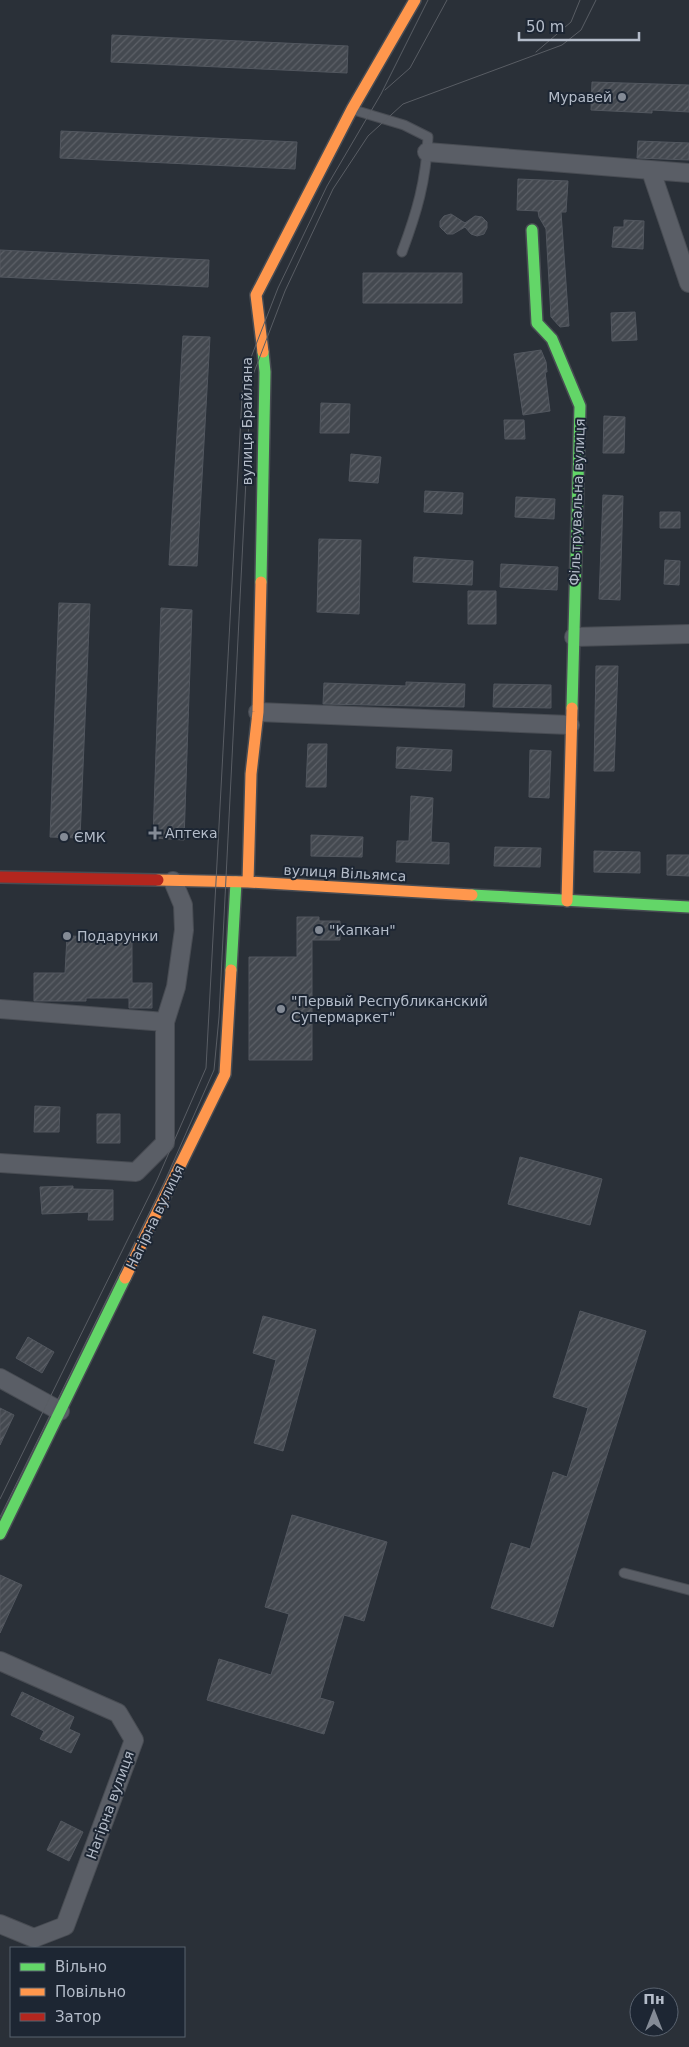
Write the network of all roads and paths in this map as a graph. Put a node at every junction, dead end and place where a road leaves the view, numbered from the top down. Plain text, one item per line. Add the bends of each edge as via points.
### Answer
1 (415, 0) edge
2 (352, 109) junction
3 (427, 152) junction
4 (651, 171) junction
5 (689, 173) edge
6 (532, 230) dead end
7 (402, 252) dead end
8 (689, 283) edge
9 (689, 634) edge
10 (574, 637) junction
11 (258, 712) junction
12 (570, 725) junction
13 (0, 877) edge
14 (173, 881) junction
15 (242, 882) junction
16 (567, 901) junction
17 (689, 907) edge
18 (0, 1010) edge
19 (165, 1022) junction
20 (0, 1163) edge
21 (0, 1378) edge
22 (60, 1411) junction
23 (0, 1534) edge
24 (624, 1573) dead end
25 (689, 1590) edge
26 (0, 1661) edge
27 (0, 1924) edge

1 - 2 street, вулиця Брайляна
2 - 3 lane via 404,126 428,138
2 - 11 street, вулиця Брайляна via 256,295 265,372
3 - 4 street
3 - 7 lane via 427,170
4 - 5 street
4 - 8 street
6 - 10 street, Фільтрувальна вулиця via 537,323 552,339 580,406
9 - 10 street
10 - 12 street, Фільтрувальна вулиця
11 - 12 street
11 - 15 street, вулиця Брайляна
12 - 16 street, Фільтрувальна вулиця
13 - 14 street, вулиця Вільямса
14 - 15 street, вулиця Вільямса
14 - 19 street via 183,905 184,930 176,987
15 - 16 street, вулиця Вільямса
15 - 22 street, Нагірна вулиця via 225,1074
16 - 17 street, вулиця Вільямса
18 - 19 street
19 - 20 street via 165,1143 136,1172
21 - 22 street
22 - 23 street, Нагірна вулиця
24 - 25 lane
26 - 27 street, Нагірна вулиця via 118,1714 134,1740 65,1926 34,1938

